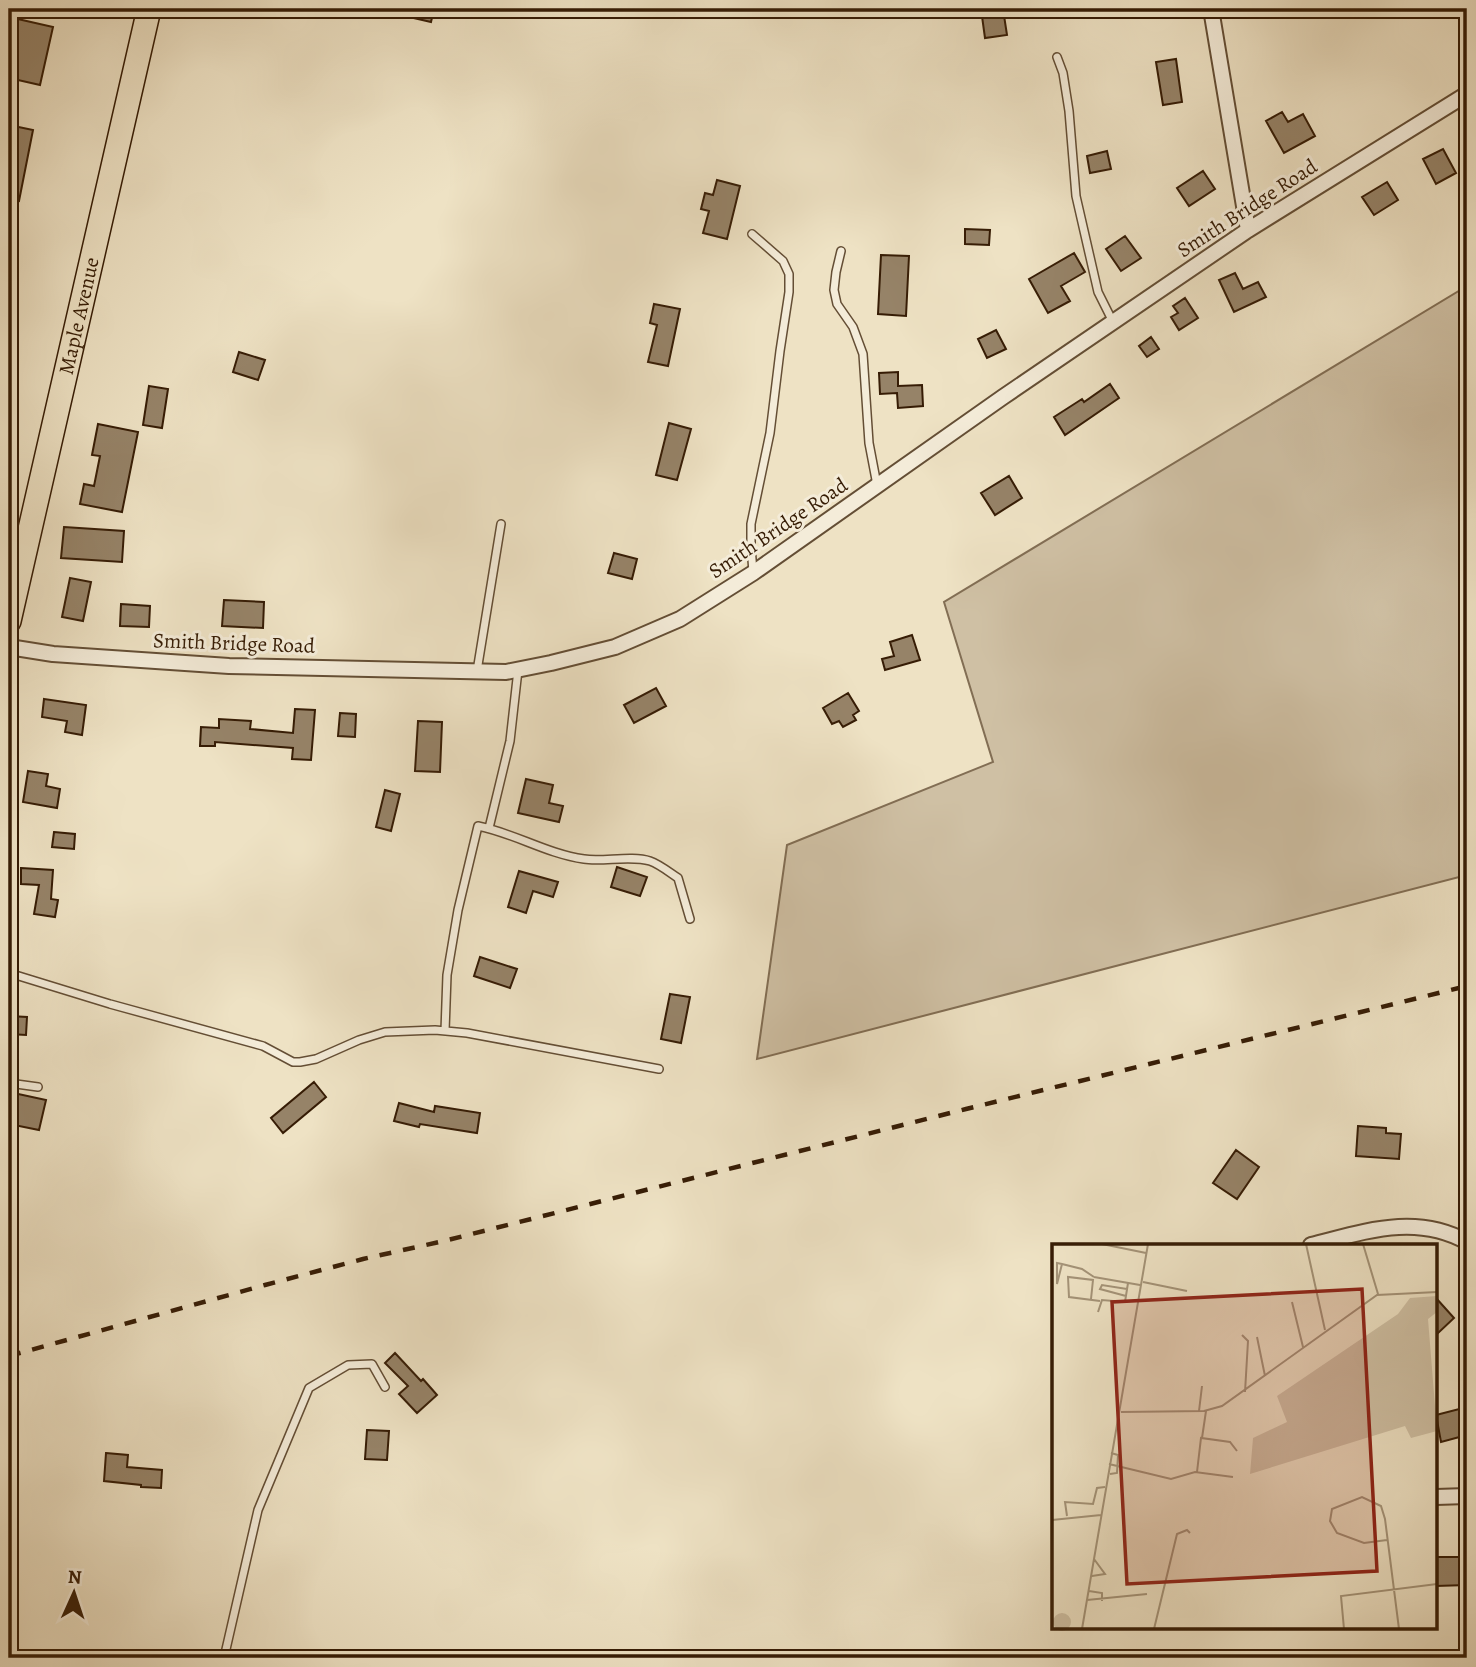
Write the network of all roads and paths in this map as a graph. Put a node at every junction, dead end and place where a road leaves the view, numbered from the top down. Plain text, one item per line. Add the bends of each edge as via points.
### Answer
1 (36, 9) edge
2 (67, 9) edge
3 (149, 9) edge
4 (1211, 9) edge
5 (1057, 57) dead end
6 (1467, 94) edge
7 (1248, 230) junction
8 (752, 234) dead end
9 (841, 251) dead end
10 (1113, 322) junction
11 (877, 486) junction
12 (501, 524) dead end
13 (753, 573) junction
14 (9, 621) edge
15 (9, 648) edge
16 (518, 670) junction
17 (477, 671) junction
18 (489, 828) junction
19 (690, 919) dead end
20 (9, 973) edge
21 (445, 1031) junction
22 (659, 1069) dead end
23 (9, 1083) edge
24 (38, 1087) dead end
25 (1467, 1242) edge
26 (1315, 1244) edge
27 (385, 1387) dead end
28 (1467, 1496) edge
29 (1438, 1497) edge
30 (224, 1658) edge

1 - 2 lane via 51,13
3 - 14 main road, Maple Avenue
4 - 7 street
5 - 10 lane via 1069,111 1076,196 1098,292
6 - 7 street, Smith Bridge Road
7 - 10 street, Smith Bridge Road
8 - 13 lane via 783,261 789,274 770,433 751,524
9 - 11 lane via 834,290 863,354
10 - 11 street, Smith Bridge Road
11 - 13 street, Smith Bridge Road
12 - 17 lane
13 - 16 street, Smith Bridge Road via 680,619 615,647
15 - 17 street, Smith Bridge Road via 229,666
16 - 17 street, Smith Bridge Road
16 - 18 lane via 510,741
18 - 19 lane via 585,860 649,860 678,878
18 - 21 lane via 478,826 458,910 447,975
20 - 21 lane via 263,1046 293,1062 316,1059 385,1032
21 - 22 lane
23 - 24 lane
25 - 26 street via 1434,1229 1410,1226
27 - 30 lane via 372,1364 348,1364 309,1388 258,1510
28 - 29 street

